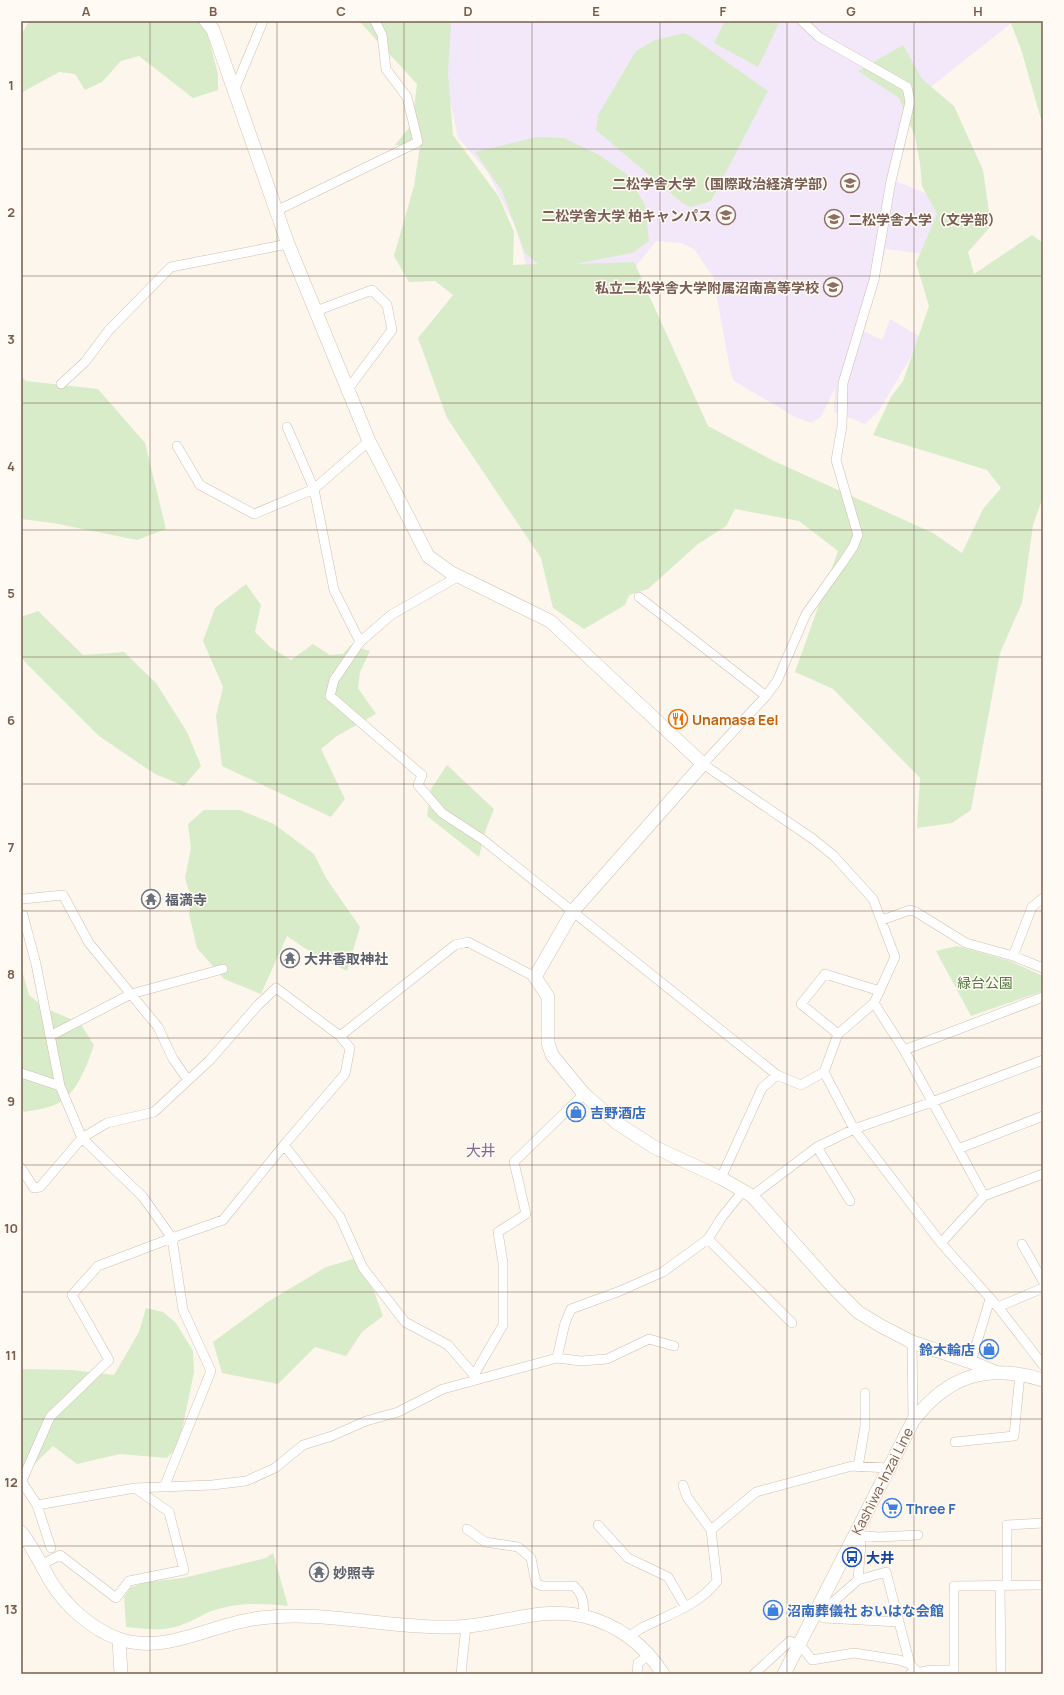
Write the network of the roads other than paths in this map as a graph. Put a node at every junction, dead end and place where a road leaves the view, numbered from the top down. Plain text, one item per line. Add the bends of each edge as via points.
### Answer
1 (206, 21) edge
2 (263, 21) edge
3 (375, 21) edge
4 (802, 21) edge
5 (234, 91) junction
6 (276, 211) junction
7 (288, 244) junction
8 (316, 311) junction
9 (61, 384) dead end
10 (348, 389) junction
11 (287, 427) dead end
12 (369, 441) junction
13 (177, 446) dead end
14 (314, 489) junction
15 (459, 576) junction
16 (639, 597) dead end
17 (360, 642) junction
18 (766, 696) junction
19 (703, 764) junction
20 (1043, 898) edge
21 (23, 899) dead end
22 (574, 912) junction
23 (21, 915) edge
24 (882, 920) junction
25 (1013, 956) junction
26 (1043, 968) edge
27 (223, 969) dead end
28 (535, 977) junction
29 (880, 990) junction
30 (131, 994) junction
31 (1043, 997) edge
32 (874, 1003) junction
33 (838, 1034) junction
34 (50, 1036) junction
35 (340, 1036) junction
36 (904, 1050) junction
37 (1043, 1060) edge
38 (824, 1072) junction
39 (21, 1073) edge
40 (777, 1075) junction
41 (188, 1080) junction
42 (60, 1086) junction
43 (584, 1094) junction
44 (932, 1102) junction
45 (1043, 1116) edge
46 (854, 1129) junction
47 (82, 1138) junction
48 (284, 1145) junction
49 (817, 1147) junction
50 (958, 1149) junction
51 (21, 1168) edge
52 (1043, 1174) edge
53 (721, 1178) junction
54 (748, 1194) junction
55 (984, 1196) junction
56 (850, 1201) dead end
57 (172, 1238) junction
58 (708, 1239) junction
59 (941, 1243) junction
60 (1022, 1244) dead end
61 (1043, 1281) edge
62 (1043, 1288) edge
63 (990, 1299) junction
64 (998, 1308) junction
65 (792, 1323) dead end
66 (912, 1342) junction
67 (674, 1346) dead end
68 (557, 1358) junction
69 (971, 1362) junction
70 (1043, 1365) edge
71 (995, 1372) junction
72 (1020, 1374) junction
73 (475, 1377) junction
74 (1043, 1380) edge
75 (865, 1393) dead end
76 (913, 1420) junction
77 (955, 1442) dead end
78 (858, 1467) junction
79 (888, 1468) junction
80 (21, 1482) edge
81 (165, 1485) junction
82 (683, 1485) dead end
83 (135, 1488) junction
84 (37, 1505) junction
85 (1043, 1523) edge
86 (598, 1525) dead end
87 (467, 1528) dead end
88 (711, 1530) junction
89 (21, 1532) edge
90 (854, 1535) junction
91 (918, 1535) dead end
92 (51, 1548) dead end
93 (41, 1565) junction
94 (858, 1580) junction
95 (1004, 1585) junction
96 (1043, 1585) edge
97 (685, 1606) junction
98 (819, 1615) junction
99 (583, 1616) junction
100 (899, 1622) junction
101 (466, 1626) junction
102 (630, 1637) junction
103 (119, 1639) junction
104 (799, 1645) junction
105 (649, 1655) junction
106 (910, 1664) junction
107 (954, 1672) edge
108 (119, 1673) edge
109 (914, 1673) edge
110 (461, 1674) edge
111 (637, 1674) edge
112 (663, 1674) edge
113 (754, 1674) edge
114 (784, 1674) edge
115 (1001, 1674) edge

1 - 5 street via 213,30
2 - 5 street
3 - 6 street via 382,35 386,69 407,98 418,142
4 - 18 street via 819,37 907,87 910,102 891,181 874,280 843,384 842,426 836,460 858,535 843,562 806,614 777,681
5 - 6 street
6 - 7 street
7 - 8 street
7 - 9 street via 170,267 109,330 85,362
8 - 10 street
8 - 10 street via 372,290 387,305 392,330
10 - 12 street
11 - 14 street
12 - 14 street
12 - 15 street via 428,556
13 - 14 street via 200,485 254,514
14 - 17 street via 334,590
15 - 17 street via 391,615
15 - 19 street via 550,622
16 - 18 street
17 - 22 street via 334,680 330,696 422,775 418,785 442,813 482,839
18 - 19 street
19 - 22 street
19 - 24 street via 834,856 873,899
20 - 25 street via 1032,906
21 - 30 street via 63,895 89,944
22 - 28 street
22 - 40 street
23 - 34 street via 36,964
24 - 25 street via 910,910 966,943
24 - 29 street via 895,957
25 - 26 street
27 - 30 street
28 - 35 street via 468,942 460,943
28 - 43 street via 548,997 548,1043 552,1055
29 - 32 street
29 - 33 street via 825,974 801,1004
30 - 34 street
30 - 41 street via 158,1027 173,1059
31 - 36 street
32 - 33 street
32 - 36 street
33 - 38 street
34 - 42 street
35 - 41 street via 276,988 210,1060
35 - 48 street via 350,1048 345,1074
36 - 44 street
37 - 44 street
38 - 40 street via 801,1085
38 - 46 street
39 - 42 street
40 - 53 street via 762,1088
41 - 47 street via 154,1112 107,1123
42 - 47 street
43 - 53 street via 618,1123 654,1147
43 - 73 street via 514,1162 526,1214 498,1232 503,1264 503,1325
44 - 46 street
44 - 50 street
45 - 50 street
46 - 49 street
46 - 59 street
47 - 51 street via 40,1187 34,1188
47 - 57 street via 143,1197
48 - 57 street via 223,1220
48 - 73 street via 340,1217 363,1268 405,1322 448,1344
49 - 54 street
49 - 56 street
50 - 55 street
52 - 55 street
53 - 54 street
54 - 58 street via 722,1217
54 - 66 street via 858,1312
55 - 59 street
57 - 80 street via 98,1266 72,1295 109,1360 50,1417
57 - 81 street via 183,1310 210,1371
58 - 65 street
58 - 68 street via 663,1272 620,1291 571,1308
59 - 63 street
60 - 61 street
62 - 64 street
63 - 64 street
63 - 69 street
64 - 70 street
66 - 69 street
66 - 76 street
67 - 68 street via 649,1339 607,1358 582,1361
68 - 73 street
69 - 71 street
71 - 72 street, Kashiwa-Inzai Line
71 - 76 street, Kashiwa-Inzai Line via 968,1378 942,1390
72 - 74 street, Kashiwa-Inzai Line
72 - 77 street via 1014,1436
73 - 81 street via 442,1389 398,1412 303,1445 275,1468 246,1481 212,1485
75 - 78 street via 865,1426
76 - 79 street, Kashiwa-Inzai Line
78 - 79 street
78 - 88 street via 852,1466 756,1492
79 - 90 street, Kashiwa-Inzai Line
80 - 84 street
81 - 83 street
82 - 88 street via 687,1497
83 - 84 street
83 - 93 street via 169,1512 184,1570 129,1581 116,1598 60,1555
84 - 92 street
85 - 95 street via 1007,1525
86 - 97 street via 628,1558 668,1577
87 - 99 street via 485,1542 518,1547 531,1558 536,1582 542,1586 574,1586 581,1592
88 - 97 street via 717,1581 709,1592
89 - 93 street
90 - 91 street
90 - 94 street via 861,1544
90 - 98 street, Kashiwa-Inzai Line
93 - 103 street via 65,1601 86,1621
94 - 98 street
94 - 100 street via 886,1572
95 - 96 street
95 - 107 street via 954,1586
95 - 115 street
97 - 102 street via 636,1630
98 - 100 street
98 - 104 street, Kashiwa-Inzai Line
99 - 101 street via 548,1612
99 - 102 street via 605,1623
100 - 106 street
101 - 103 street via 432,1627 282,1616 238,1622 160,1644
101 - 110 street
102 - 105 street
103 - 108 street
104 - 106 street via 812,1660 854,1654 899,1660
104 - 113 street via 790,1641
104 - 114 street, Kashiwa-Inzai Line
105 - 111 street via 638,1663
105 - 112 street
106 - 109 street
107 - 109 street via 931,1670

